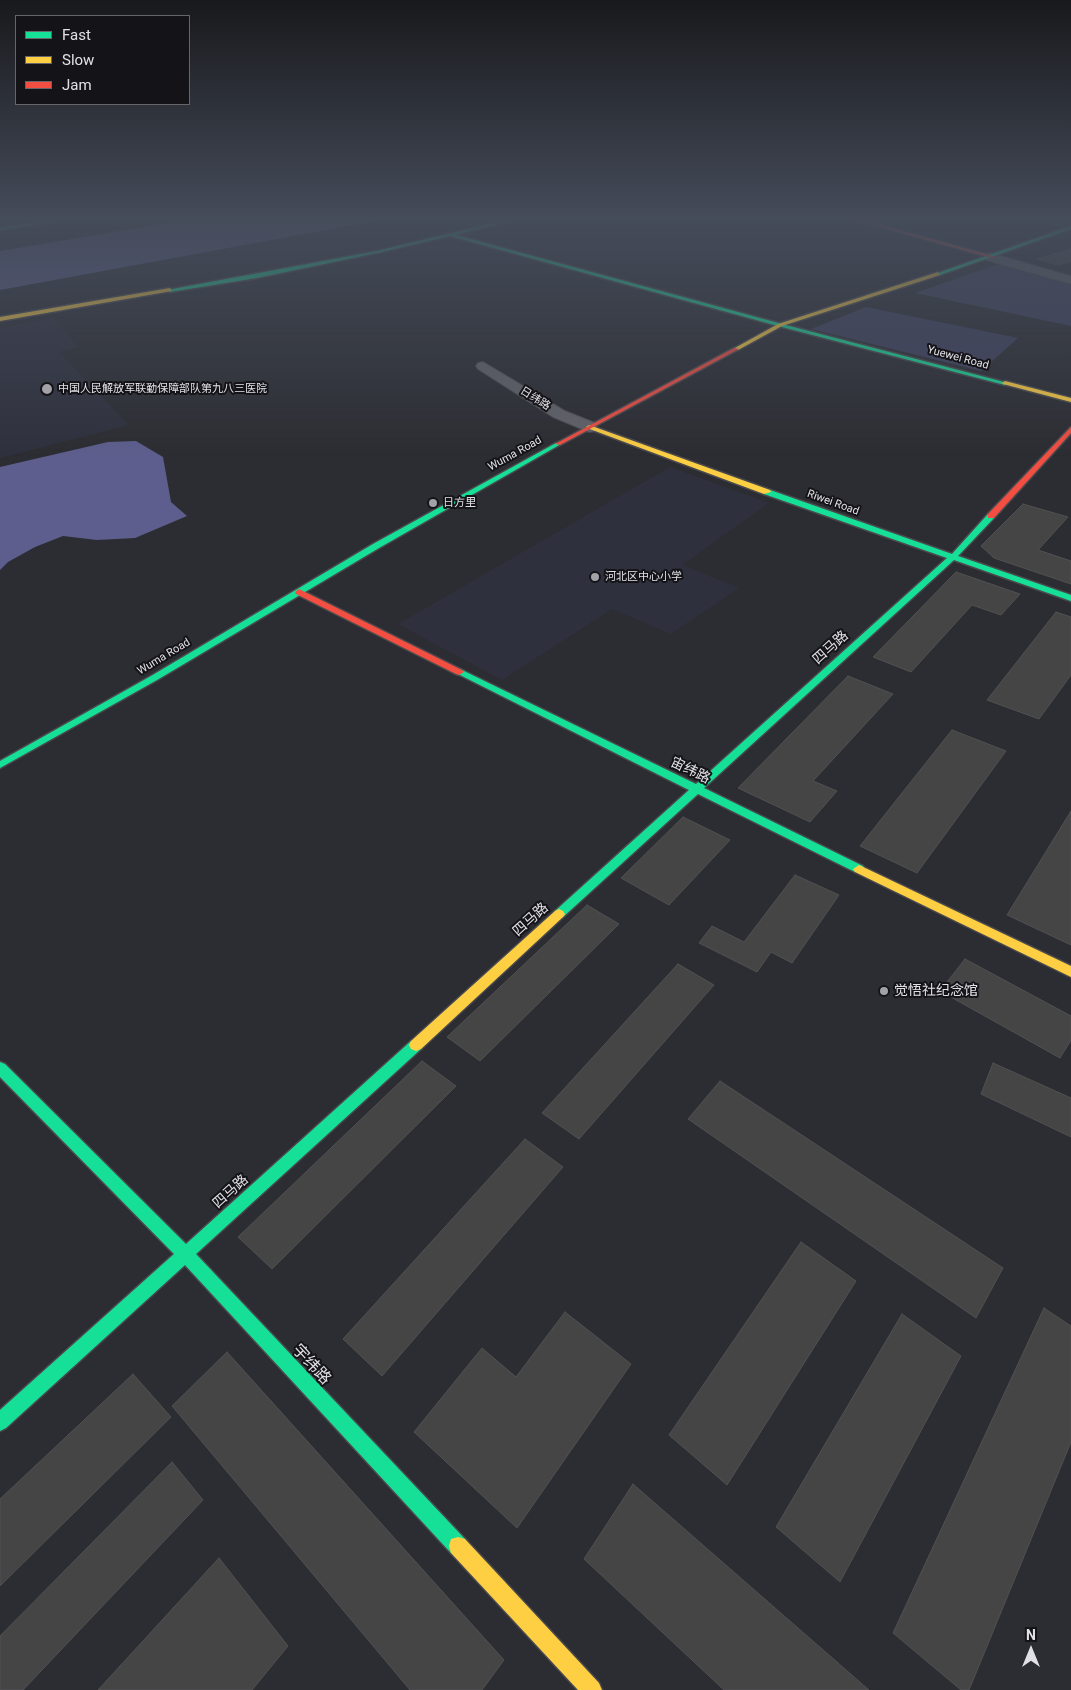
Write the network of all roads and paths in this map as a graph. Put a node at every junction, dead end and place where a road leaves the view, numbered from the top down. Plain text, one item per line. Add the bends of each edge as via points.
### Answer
1 (113, 299) edge
2 (685, 299) edge
3 (861, 299) edge
4 (0, 319) edge
5 (780, 325) junction
6 (483, 366) dead end
7 (1071, 400) edge
8 (589, 427) junction
9 (1071, 429) edge
10 (953, 557) junction
11 (299, 592) junction
12 (1071, 598) edge
13 (0, 765) edge
14 (696, 790) junction
15 (1071, 972) edge
16 (0, 1068) edge
17 (186, 1254) junction
18 (0, 1422) edge
19 (592, 1690) edge

1 - 4 main road
2 - 5 main road, Yuewei Road
3 - 5 main road, Wuma Road
5 - 7 main road, Yuewei Road
5 - 8 main road, Wuma Road
6 - 8 street, 日纬路 via 559,414
8 - 10 main road, Riwei Road
8 - 11 main road, Wuma Road
9 - 10 main road, 四马路
10 - 12 main road, Riwei Road
10 - 14 main road, 四马路
11 - 13 main road, Wuma Road
11 - 14 main road, 宙纬路
14 - 15 main road, 宙纬路
14 - 17 main road, 四马路
16 - 17 main road, 宇纬路
17 - 18 main road, 四马路
17 - 19 main road, 宇纬路

